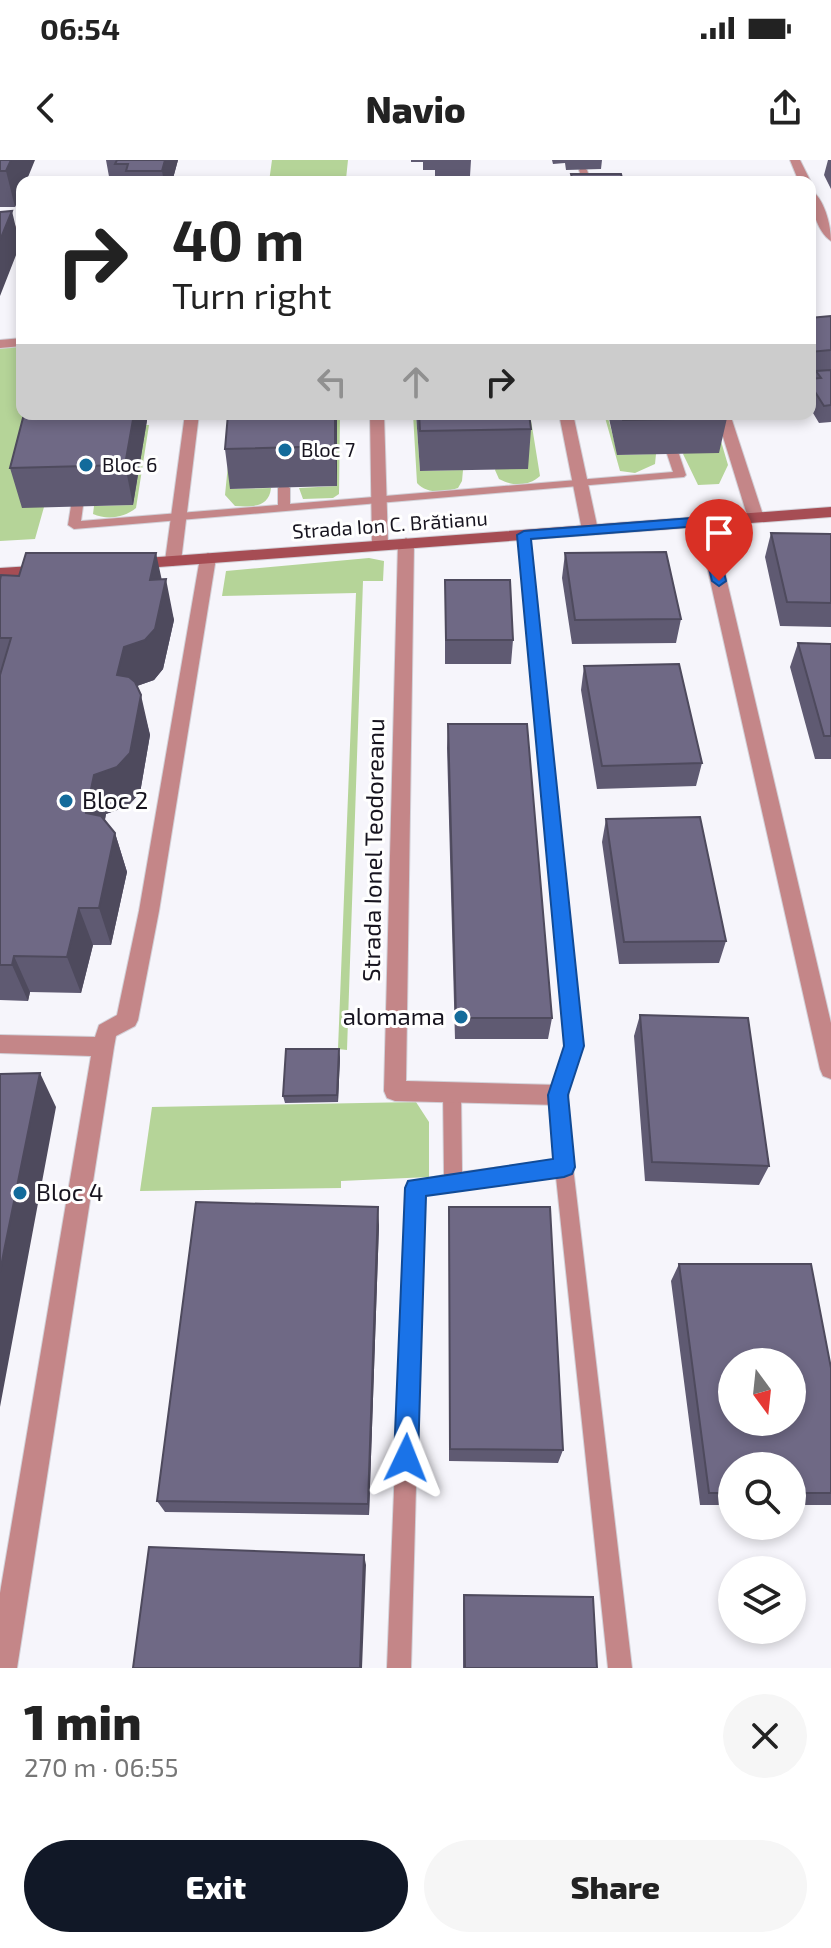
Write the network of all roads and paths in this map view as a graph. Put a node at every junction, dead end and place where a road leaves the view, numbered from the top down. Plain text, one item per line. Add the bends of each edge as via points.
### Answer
1 (583, 170) edge
2 (585, 176) edge
3 (816, 205) edge
4 (831, 237) edge
5 (191, 420) edge
6 (377, 420) edge
7 (567, 420) edge
8 (725, 420) edge
9 (673, 454) edge
10 (579, 483) junction
11 (284, 488) edge
12 (379, 500) junction
13 (77, 506) edge
14 (284, 508) junction
15 (831, 512) edge
16 (178, 517) junction
17 (756, 518) junction
18 (705, 522) junction
19 (590, 530) junction
20 (524, 535) junction
21 (406, 543) junction
22 (380, 545) junction
23 (208, 558) junction
24 (173, 561) junction
25 (110, 565) edge
26 (63, 569) edge
27 (0, 573) edge
28 (0, 1044) edge
29 (103, 1047) junction
30 (831, 1069) edge
31 (452, 1092) junction
32 (558, 1095) junction
33 (564, 1167) junction
34 (453, 1182) junction
35 (2, 1668) edge
36 (399, 1668) edge
37 (620, 1668) edge

1 - 2 lane
3 - 4 street
5 - 16 street
6 - 12 street
7 - 10 street
8 - 17 street
9 - 10 lane via 680,475
10 - 12 lane via 483,486
10 - 19 street
11 - 14 lane
12 - 14 lane
12 - 22 street
13 - 16 lane via 74,525
14 - 16 lane
15 - 17 street, Strada Ion C. Brătianu
16 - 24 street
17 - 18 street, Strada Ion C. Brătianu
18 - 19 street, Strada Ion C. Brătianu
18 - 30 street
19 - 20 street, Strada Ion C. Brătianu
20 - 21 street, Strada Ion C. Brătianu
20 - 32 lane via 574,1046
21 - 22 street, Strada Ion C. Brătianu
21 - 31 street, Strada Ionel Teodoreanu via 395,1091
22 - 23 street, Strada Ion C. Brătianu
23 - 24 street, Strada Ion C. Brătianu
23 - 29 street via 127,1020 107,1031
24 - 25 street, Strada Ion C. Brătianu
26 - 27 street
28 - 29 street
29 - 35 street
31 - 32 street, Strada Ionel Teodoreanu
31 - 34 lane
32 - 33 lane
33 - 34 lane
33 - 37 lane
34 - 36 lane via 415,1188

